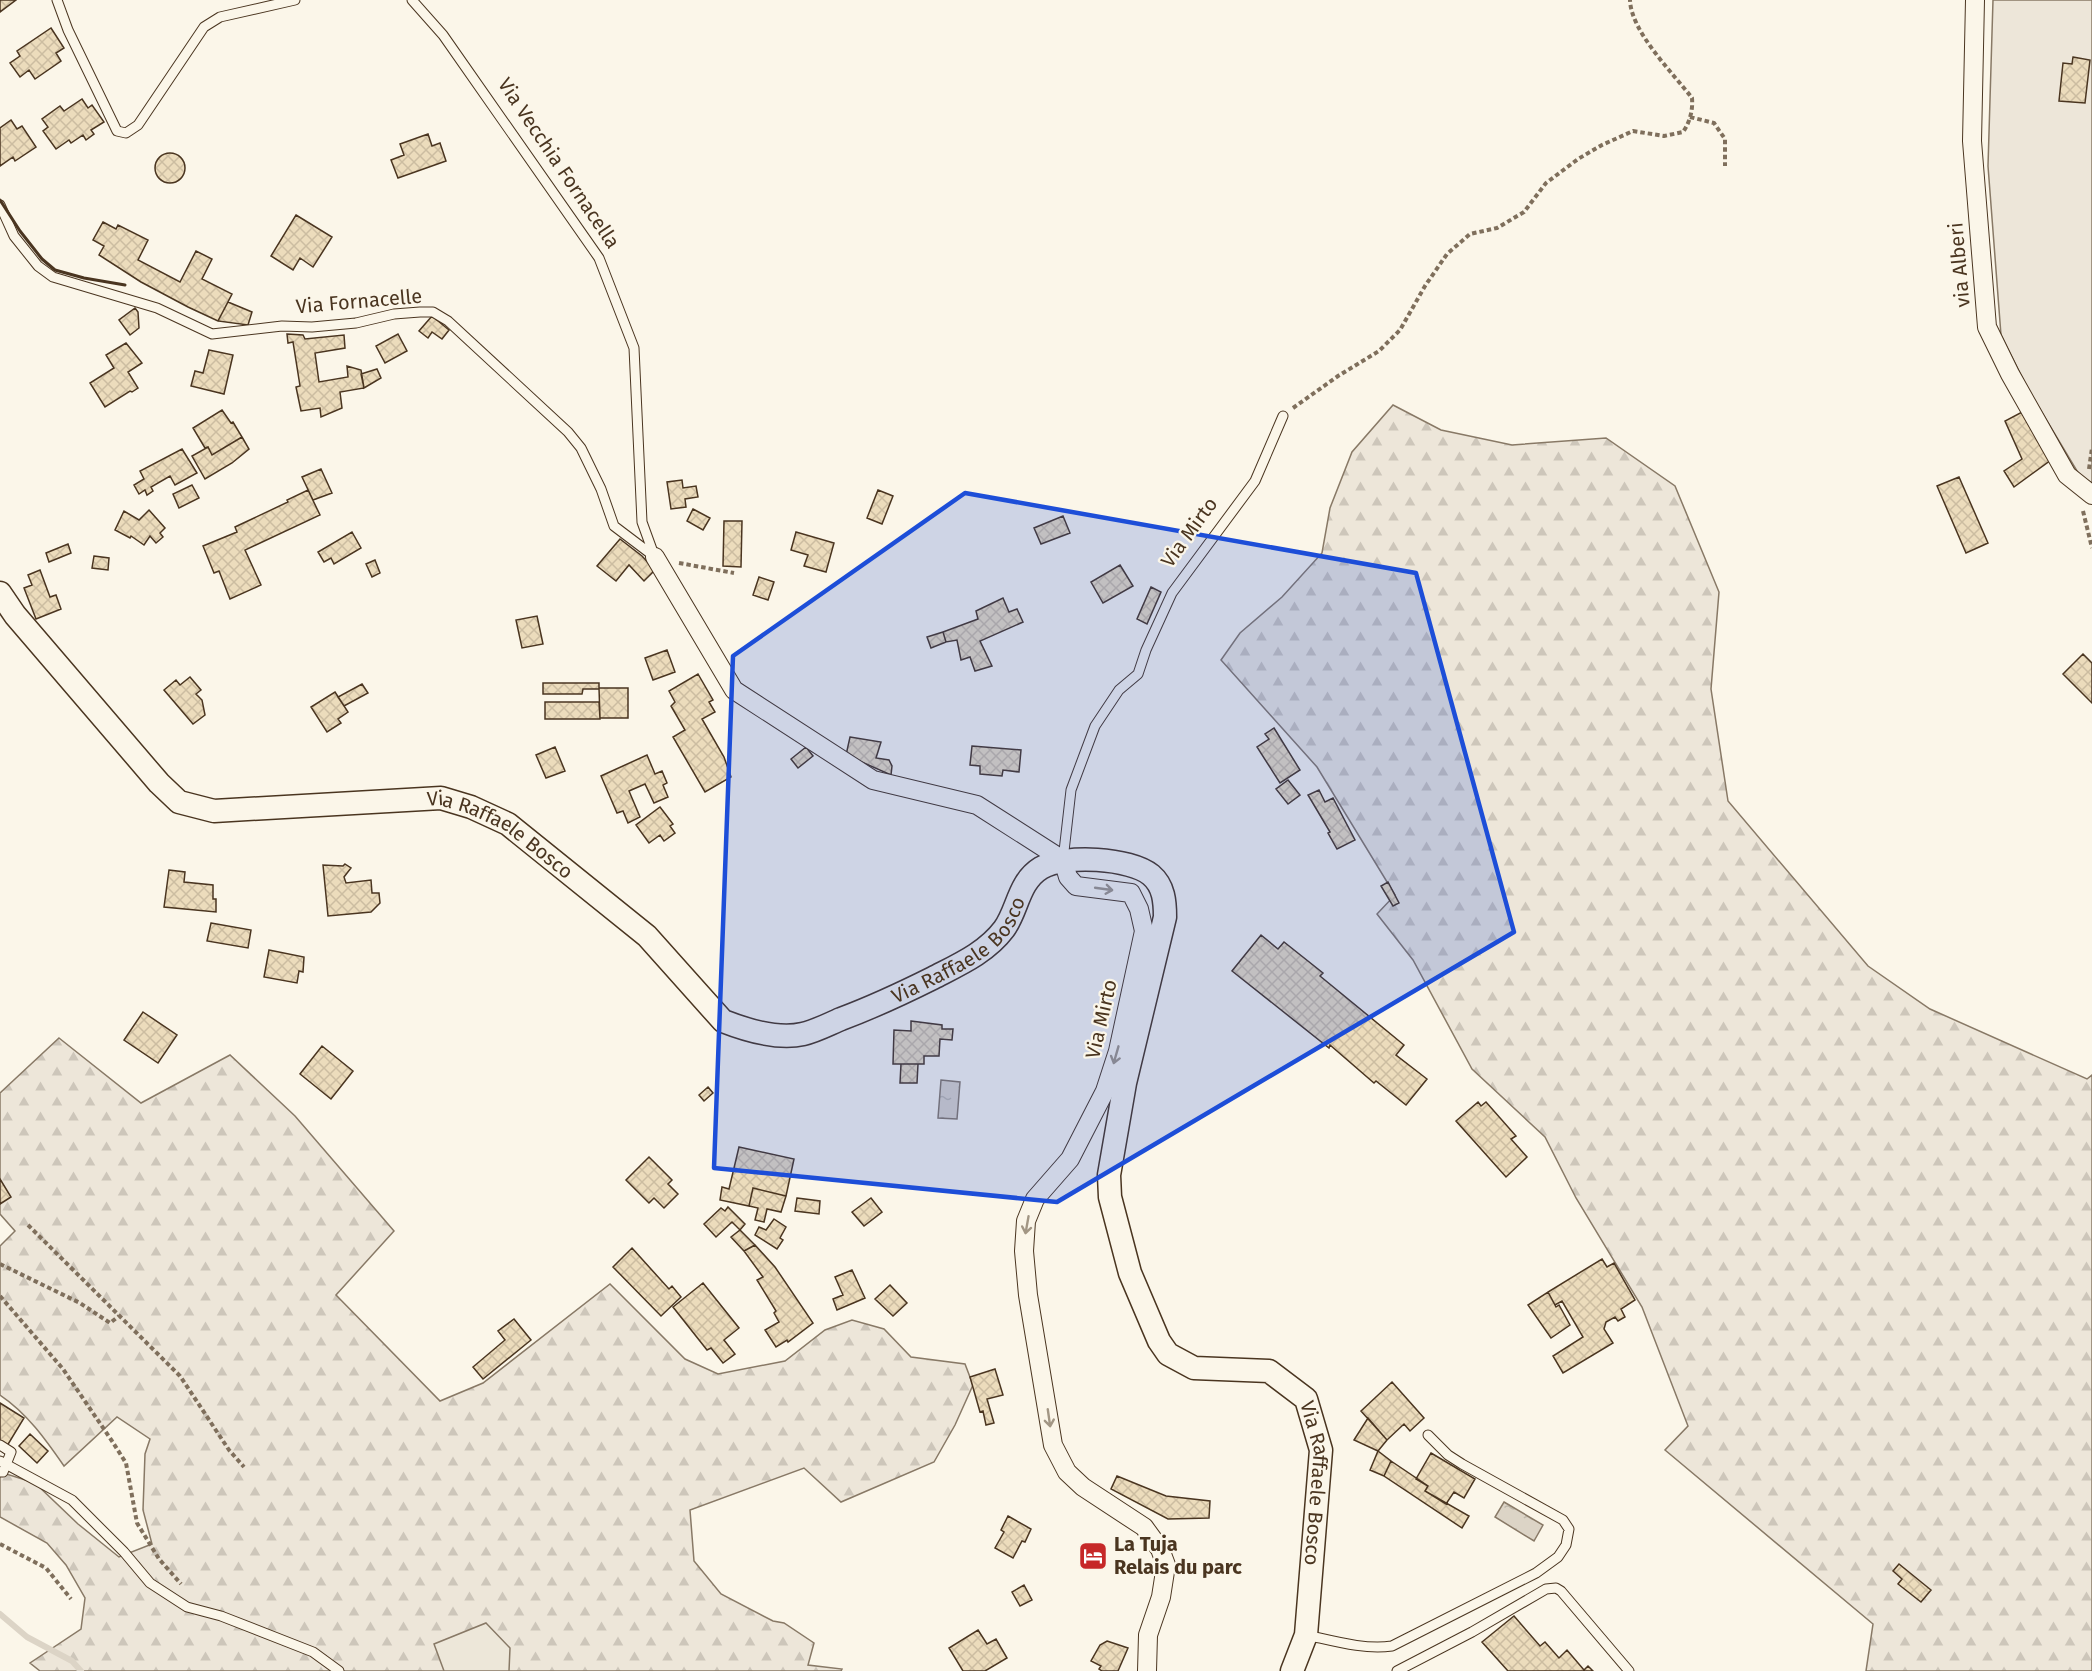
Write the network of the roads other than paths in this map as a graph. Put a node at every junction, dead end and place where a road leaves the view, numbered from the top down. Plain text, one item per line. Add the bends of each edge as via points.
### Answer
1 (57, 0) edge
2 (295, 0) edge
3 (412, 0) edge
4 (1975, 0) edge
5 (0, 205) edge
6 (1283, 416) road end
7 (2092, 495) edge
8 (655, 557) junction
9 (0, 593) edge
10 (1064, 860) junction
11 (1428, 1436) dead end
12 (0, 1445) edge
13 (2, 1465) edge
14 (1306, 1635) junction
15 (339, 1671) edge
16 (1148, 1671) edge
17 (1292, 1671) edge
18 (1397, 1671) edge
19 (1629, 1671) edge

1 - 2 lane via 117,131 126,133 138,125 204,27 220,17
3 - 8 lane, Via Vecchia Fornacella via 443,34 599,258 634,348 642,522
4 - 7 street, via Alberi via 1972,141 1987,327 2067,475
5 - 8 lane, Via Fornacelle via 14,236 53,277 157,308 213,334 356,323 394,314 433,312 448,321 568,432 596,478 614,526
6 - 10 lane, Via Mirto via 1255,481 1172,593 1138,674 1119,690 1095,726 1071,790
8 - 10 street, Via Vecchia Fornacella via 734,690 873,780 977,805
9 - 10 street, Via Raffaele Bosco via 22,624 179,802 214,811 441,798 471,807 508,824 647,936 723,1021 739,1027 784,1035 803,1034 886,1001 966,961 1005,928 1022,889 1040,868
10 - 14 street, Via Raffaele Bosco via 1118,862 1143,870 1159,885 1165,900 1165,917 1125,1083 1109,1175 1110,1197 1130,1273 1168,1354 1194,1368 1269,1371 1306,1400 1321,1450
10 -> 16 street, Via Mirto via 1068,877 1076,886 1131,893 1144,931 1118,1051 1105,1091 1070,1159 1035,1199 1026,1221 1027,1284 1053,1445 1066,1472 1144,1527 1166,1565 1161,1597 1148,1635
11 - 14 lane via 1462,1464 1563,1520 1569,1529 1566,1545 1558,1557 1536,1573 1392,1646 1358,1646
12 - 13 lane via 11,1452
13 - 15 lane via 72,1500 150,1583 187,1607 313,1652
14 - 17 street, Via Raffaele Bosco
18 - 19 lane via 1546,1589 1556,1588

